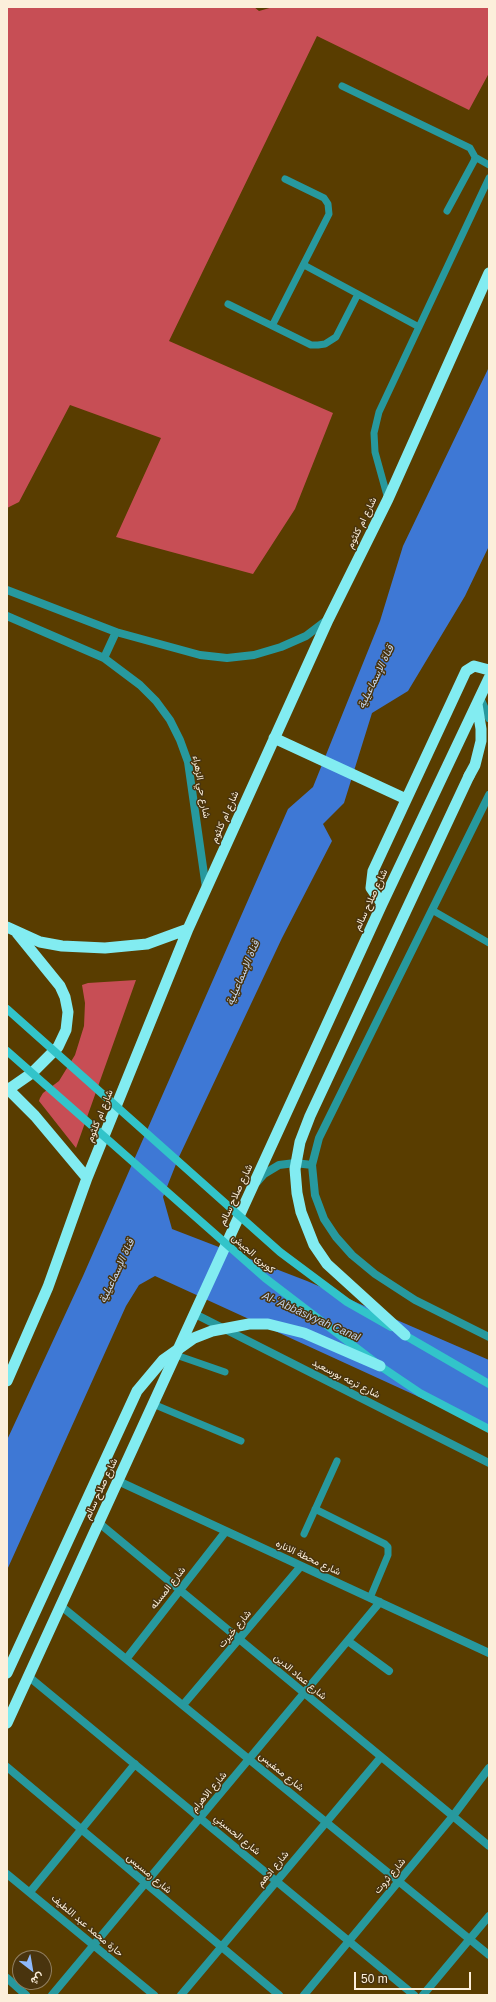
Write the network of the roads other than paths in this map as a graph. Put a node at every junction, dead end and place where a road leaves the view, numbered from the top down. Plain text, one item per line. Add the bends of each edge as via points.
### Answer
1 (342, 86) dead end
2 (475, 157) junction
3 (489, 165) edge
4 (489, 178) edge
5 (285, 179) dead end
6 (447, 211) dead end
7 (304, 265) junction
8 (489, 273) edge
9 (358, 294) junction
10 (228, 304) dead end
11 (272, 326) junction
12 (419, 327) junction
13 (388, 499) junction
14 (7, 590) edge
15 (7, 616) edge
16 (328, 620) junction
17 (116, 632) junction
18 (104, 658) junction
19 (489, 670) edge
20 (489, 678) edge
21 (478, 701) junction
22 (489, 718) edge
23 (274, 738) junction
24 (488, 797) edge
25 (406, 799) junction
26 (206, 888) junction
27 (382, 904) junction
28 (432, 910) junction
29 (7, 927) edge
30 (188, 929) junction
31 (17, 933) junction
32 (489, 942) edge
33 (7, 1009) edge
34 (7, 1051) edge
35 (8, 1088) edge
36 (312, 1165) junction
37 (87, 1178) junction
38 (253, 1188) junction
39 (195, 1314) junction
40 (405, 1335) junction
41 (489, 1337) edge
42 (176, 1355) junction
43 (380, 1366) junction
44 (225, 1372) dead end
45 (7, 1381) edge
46 (489, 1384) edge
47 (154, 1404) junction
48 (489, 1429) edge
49 (241, 1441) dead end
50 (337, 1461) dead end
51 (489, 1463) edge
52 (118, 1481) junction
53 (315, 1509) junction
54 (99, 1523) junction
55 (226, 1531) junction
56 (304, 1534) dead end
57 (301, 1566) junction
58 (179, 1590) junction
59 (370, 1598) junction
60 (380, 1602) junction
61 (61, 1606) junction
62 (239, 1639) junction
63 (348, 1640) junction
64 (489, 1653) edge
65 (127, 1658) junction
66 (389, 1672) dead end
67 (7, 1673) edge
68 (28, 1676) junction
69 (304, 1693) junction
70 (183, 1705) junction
71 (7, 1723) edge
72 (381, 1757) junction
73 (250, 1759) junction
74 (134, 1764) junction
75 (7, 1767) edge
76 (489, 1768) edge
77 (452, 1816) junction
78 (200, 1818) junction
79 (326, 1822) junction
80 (81, 1830) junction
81 (489, 1846) edge
82 (7, 1874) edge
83 (276, 1881) junction
84 (399, 1881) junction
85 (146, 1884) junction
86 (30, 1892) junction
87 (489, 1916) edge
88 (470, 1939) junction
89 (349, 1941) junction
90 (94, 1945) junction
91 (221, 1947) junction
92 (489, 1955) edge
93 (7, 1978) edge
94 (26, 1995) edge
95 (52, 1995) edge
96 (154, 1995) edge
97 (181, 1995) edge
98 (279, 1995) edge
99 (304, 1995) edge
100 (414, 1995) edge
101 (423, 1995) edge

1 - 2 lane via 470,148
2 - 3 lane
2 - 6 lane
4 - 12 lane
5 - 7 lane via 324,198 328,204 329,214
7 - 9 lane
7 - 11 lane
8 - 13 highway, شارع ام كلثوم
9 - 11 lane via 336,337 325,344 311,345
9 - 12 lane
10 - 11 lane
12 - 13 lane via 379,412 374,433 375,452
13 - 16 highway, شارع ام كلثوم
14 - 17 street
15 - 18 street, شارع حي الزهراء
16 - 17 street via 306,636 281,647 254,655 227,658 200,655
16 - 23 highway, شارع ام كلثوم
17 - 18 street
18 - 26 street, شارع حي الزهراء via 140,685 156,701 180,740 192,784
19 - 25 highway via 474,666 466,671
20 - 21 highway, شارع صلاح سالم
21 - 22 street
21 - 27 highway, شارع صلاح سالم
21 - 40 highway, bridge via 481,741 475,765 310,1116 300,1142 295,1169 301,1212 314,1245 327,1264
23 - 25 highway
23 - 26 highway, شارع ام كلثوم
24 - 28 street
25 - 27 highway via 371,877 370,888
26 - 30 highway, شارع ام كلثوم
27 - 38 highway, شارع صلاح سالم
28 - 32 lane
28 - 36 street via 319,1138
29 - 31 highway
30 - 31 highway via 147,944 105,948 62,946 40,942
30 - 37 highway, شارع ام كلثوم
31 - 35 highway via 60,986 68,1012 66,1030 58,1047 32,1074
33 - 40 main road, كوبرى الجيش, bridge via 280,1252 347,1302
34 - 43 main road, كوبرى الجيش, bridge via 265,1278
35 - 37 highway
36 - 38 street via 279,1165 264,1174
36 - 41 street via 315,1195 324,1219 352,1255 375,1274 415,1300
37 - 45 highway, شارع ام كلثوم via 48,1287
38 - 39 highway, شارع صلاح سالم
39 - 42 highway, شارع صلاح سالم
39 - 51 street, شارع ترعه بورسعيد
40 - 46 main road, كوبرى الجيش, bridge
42 - 44 lane
42 - 47 highway, شارع صلاح سالم
43 - 48 main road, كوبرى الجيش, bridge via 420,1393
43 - 67 highway, bridge via 304,1333 255,1324 230,1326 194,1338 164,1360 137,1391
47 - 49 lane
47 - 52 highway, شارع صلاح سالم
50 - 53 lane
52 - 54 highway, شارع صلاح سالم
52 - 55 street, شارع محطة الاناره
53 - 56 lane
53 - 59 lane via 388,1547 388,1555
54 - 58 street, شارع عماد الدين
54 - 61 highway, شارع صلاح سالم
55 - 57 street, شارع محطة الاناره
55 - 58 street, شارع المسله
57 - 59 street, شارع محطة الاناره
57 - 62 street, شارع خيرت
58 - 62 street, شارع عماد الدين
58 - 65 street, شارع المسله
59 - 60 street, شارع محطة الاناره
60 - 63 street, شارع الاهرام
60 - 64 street, شارع محطة الاناره
61 - 65 street, شارع ممفيس
61 - 68 highway, شارع صلاح سالم
62 - 69 street, شارع عماد الدين
62 - 70 street, شارع خيرت
63 - 66 street
63 - 69 street, شارع الاهرام
65 - 70 street, شارع ممفيس
68 - 71 highway, شارع صلاح سالم
68 - 74 street, شارع الحسيني
69 - 72 street, شارع عماد الدين
69 - 73 street, شارع الاهرام
70 - 73 street, شارع ممفيس
72 - 77 street, شارع عماد الدين
72 - 79 street, شارع ادهم
73 - 78 street, شارع الاهرام
73 - 79 street, شارع ممفيس
74 - 78 street, شارع الحسيني
74 - 80 street
75 - 80 street, شارع رمسيس
76 - 77 street, شارع ثروت
77 - 81 street, شارع عماد الدين
77 - 84 street, شارع ثروت
78 - 83 street, شارع الحسيني
78 - 85 street, شارع الاهرام
79 - 83 street, شارع ادهم
79 - 84 street, شارع ممفيس
80 - 85 street, شارع رمسيس
80 - 86 street
82 - 86 street, حارة محمد عبد اللطيف
83 - 89 street, شارع الحسيني
83 - 91 street, شارع ادهم
84 - 88 street, شارع ممفيس
84 - 89 street, شارع ثروت
85 - 90 street, شارع الاهرام
85 - 91 street, شارع رمسيس
86 - 90 street, حارة محمد عبد اللطيف
87 - 88 street
88 - 92 street, شارع ممفيس
88 - 101 street
89 - 99 street, شارع ثروت
89 - 100 street, شارع الحسيني
90 - 95 street, شارع الاهرام
90 - 96 street, حارة محمد عبد اللطيف
91 - 97 street, شارع ادهم
91 - 98 street, شارع رمسيس
93 - 94 street

